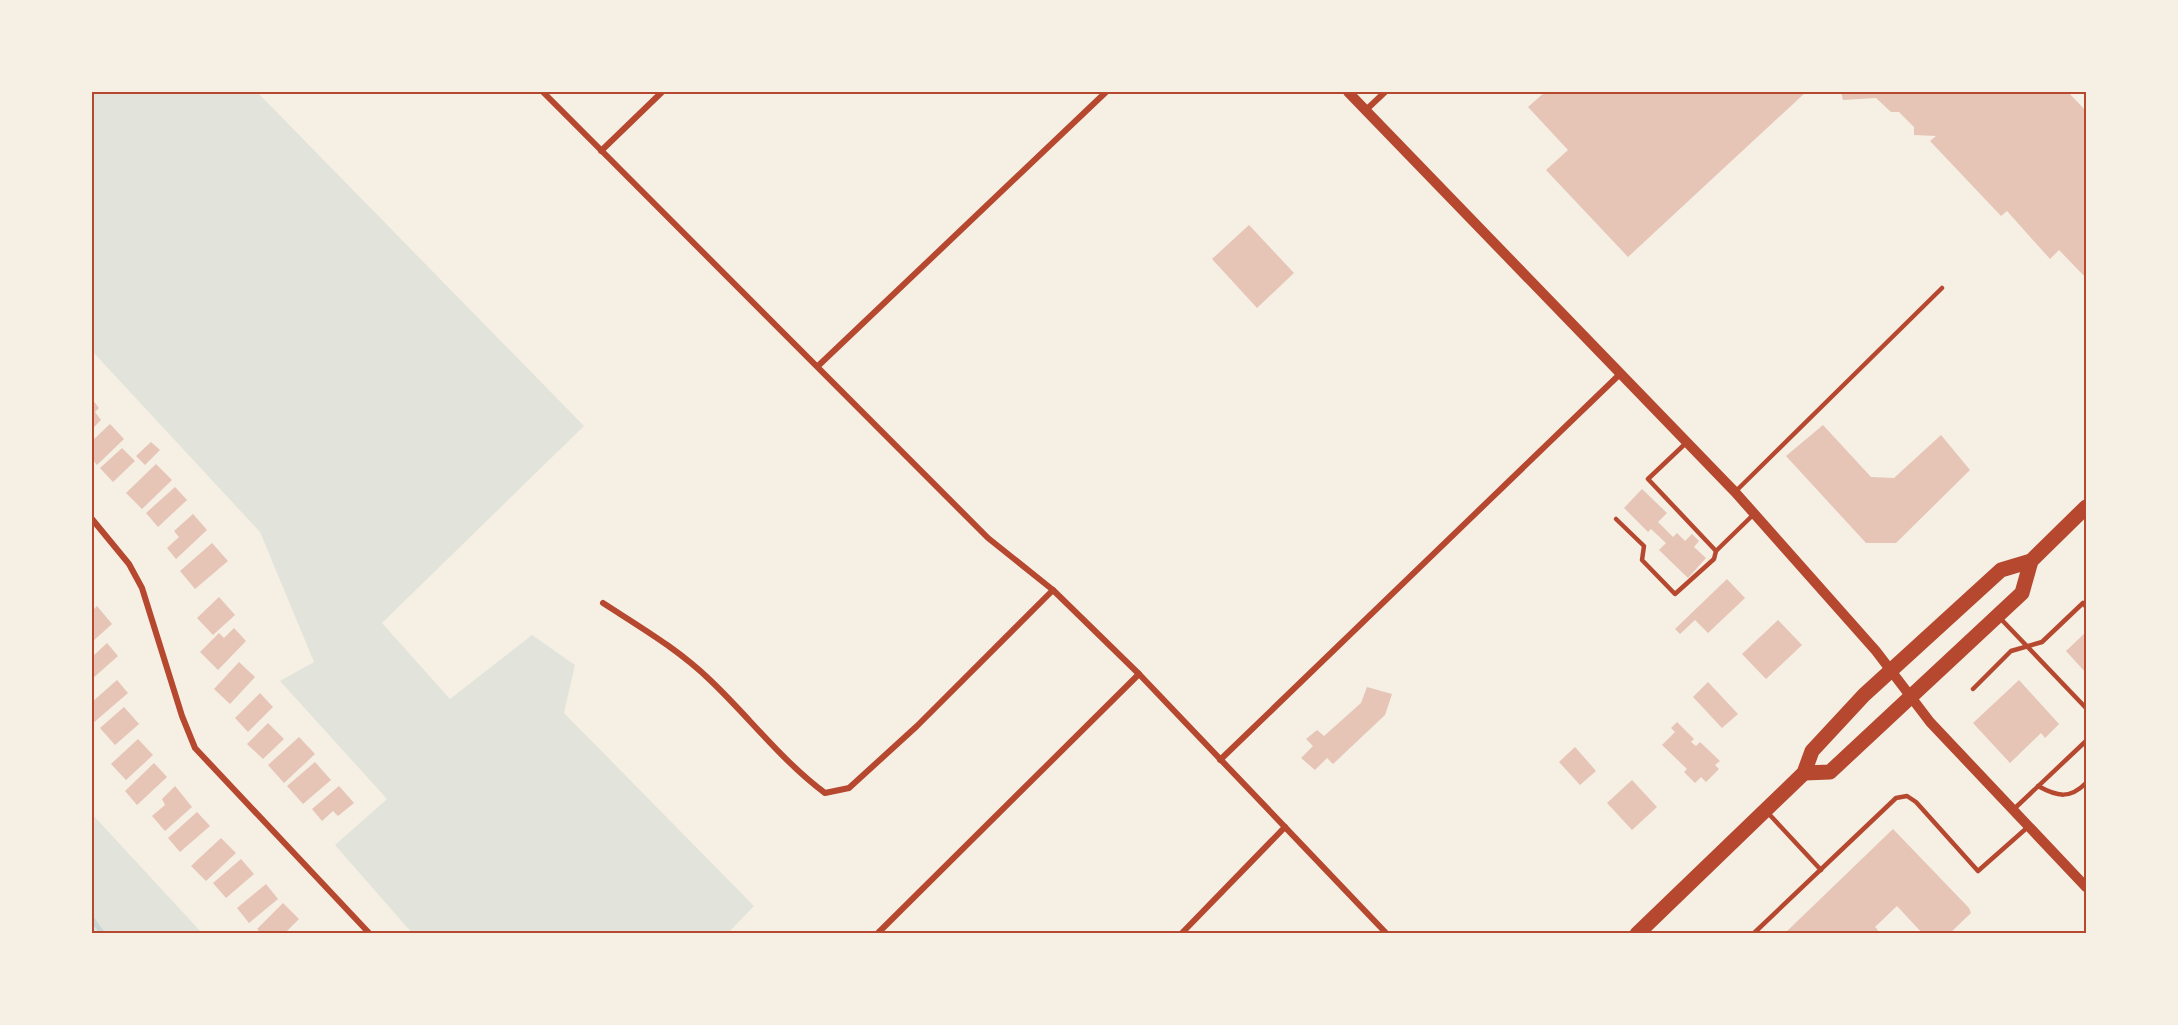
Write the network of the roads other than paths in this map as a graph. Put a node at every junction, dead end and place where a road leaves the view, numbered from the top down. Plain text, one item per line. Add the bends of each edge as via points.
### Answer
1 (543, 92) edge
2 (662, 92) edge
3 (1106, 92) edge
4 (1348, 92) edge
5 (1385, 92) edge
6 (1366, 110) junction
7 (601, 151) junction
8 (1942, 288) dead end
9 (818, 366) junction
10 (1620, 374) junction
11 (1687, 442) junction
12 (1735, 492) junction
13 (2086, 507) edge
14 (1754, 514) junction
15 (92, 519) edge
16 (1616, 519) dead end
17 (1716, 551) junction
18 (2031, 561) junction
19 (1053, 590) junction
20 (603, 603) dead end
21 (2085, 605) edge
22 (1997, 615) junction
23 (2026, 646) junction
24 (1891, 670) junction
25 (1139, 674) junction
26 (1973, 690) dead end
27 (1910, 696) junction
28 (2086, 708) edge
29 (2086, 741) edge
30 (1220, 760) junction
31 (1804, 773) junction
32 (2086, 783) edge
33 (2038, 786) junction
34 (2013, 809) junction
35 (1766, 811) junction
36 (2029, 826) junction
37 (1285, 827) junction
38 (1821, 870) junction
39 (2086, 887) edge
40 (370, 933) edge
41 (877, 933) edge
42 (1181, 933) edge
43 (1387, 933) edge
44 (1637, 933) edge
45 (1753, 933) edge

1 - 7 street
2 - 7 street
3 - 9 street
4 - 6 street
5 - 6 street
6 - 10 street
7 - 9 street
8 - 12 lane
9 - 19 street via 988,538
10 - 11 street
10 - 30 street
11 - 12 street
11 - 17 lane via 1648,480
12 - 14 street
13 - 18 main road
14 - 17 lane
14 - 24 street
15 - 40 street via 129,564 142,588 195,748
16 - 17 lane via 1644,546 1642,560 1675,594 1714,559
18 - 22 main road via 2022,593
18 - 24 main road via 2001,570
19 - 20 street via 849,788 825,793 801,776 681,654
19 - 25 street
21 - 23 lane via 2042,642
22 - 23 lane
22 - 27 main road
23 - 26 lane via 2011,651
23 - 28 lane
24 - 27 street
24 - 31 main road via 1812,751
25 - 30 street
25 - 41 street
27 - 31 main road via 1830,772
27 - 34 street
29 - 33 lane
30 - 37 street
31 - 35 main road
32 - 33 lane via 2074,794 2063,797
33 - 34 lane
34 - 36 street
35 - 38 lane
35 - 44 main road
36 - 38 lane via 1978,871 1916,802 1907,796 1896,798
36 - 39 street
37 - 42 street
37 - 43 street
38 - 45 lane

